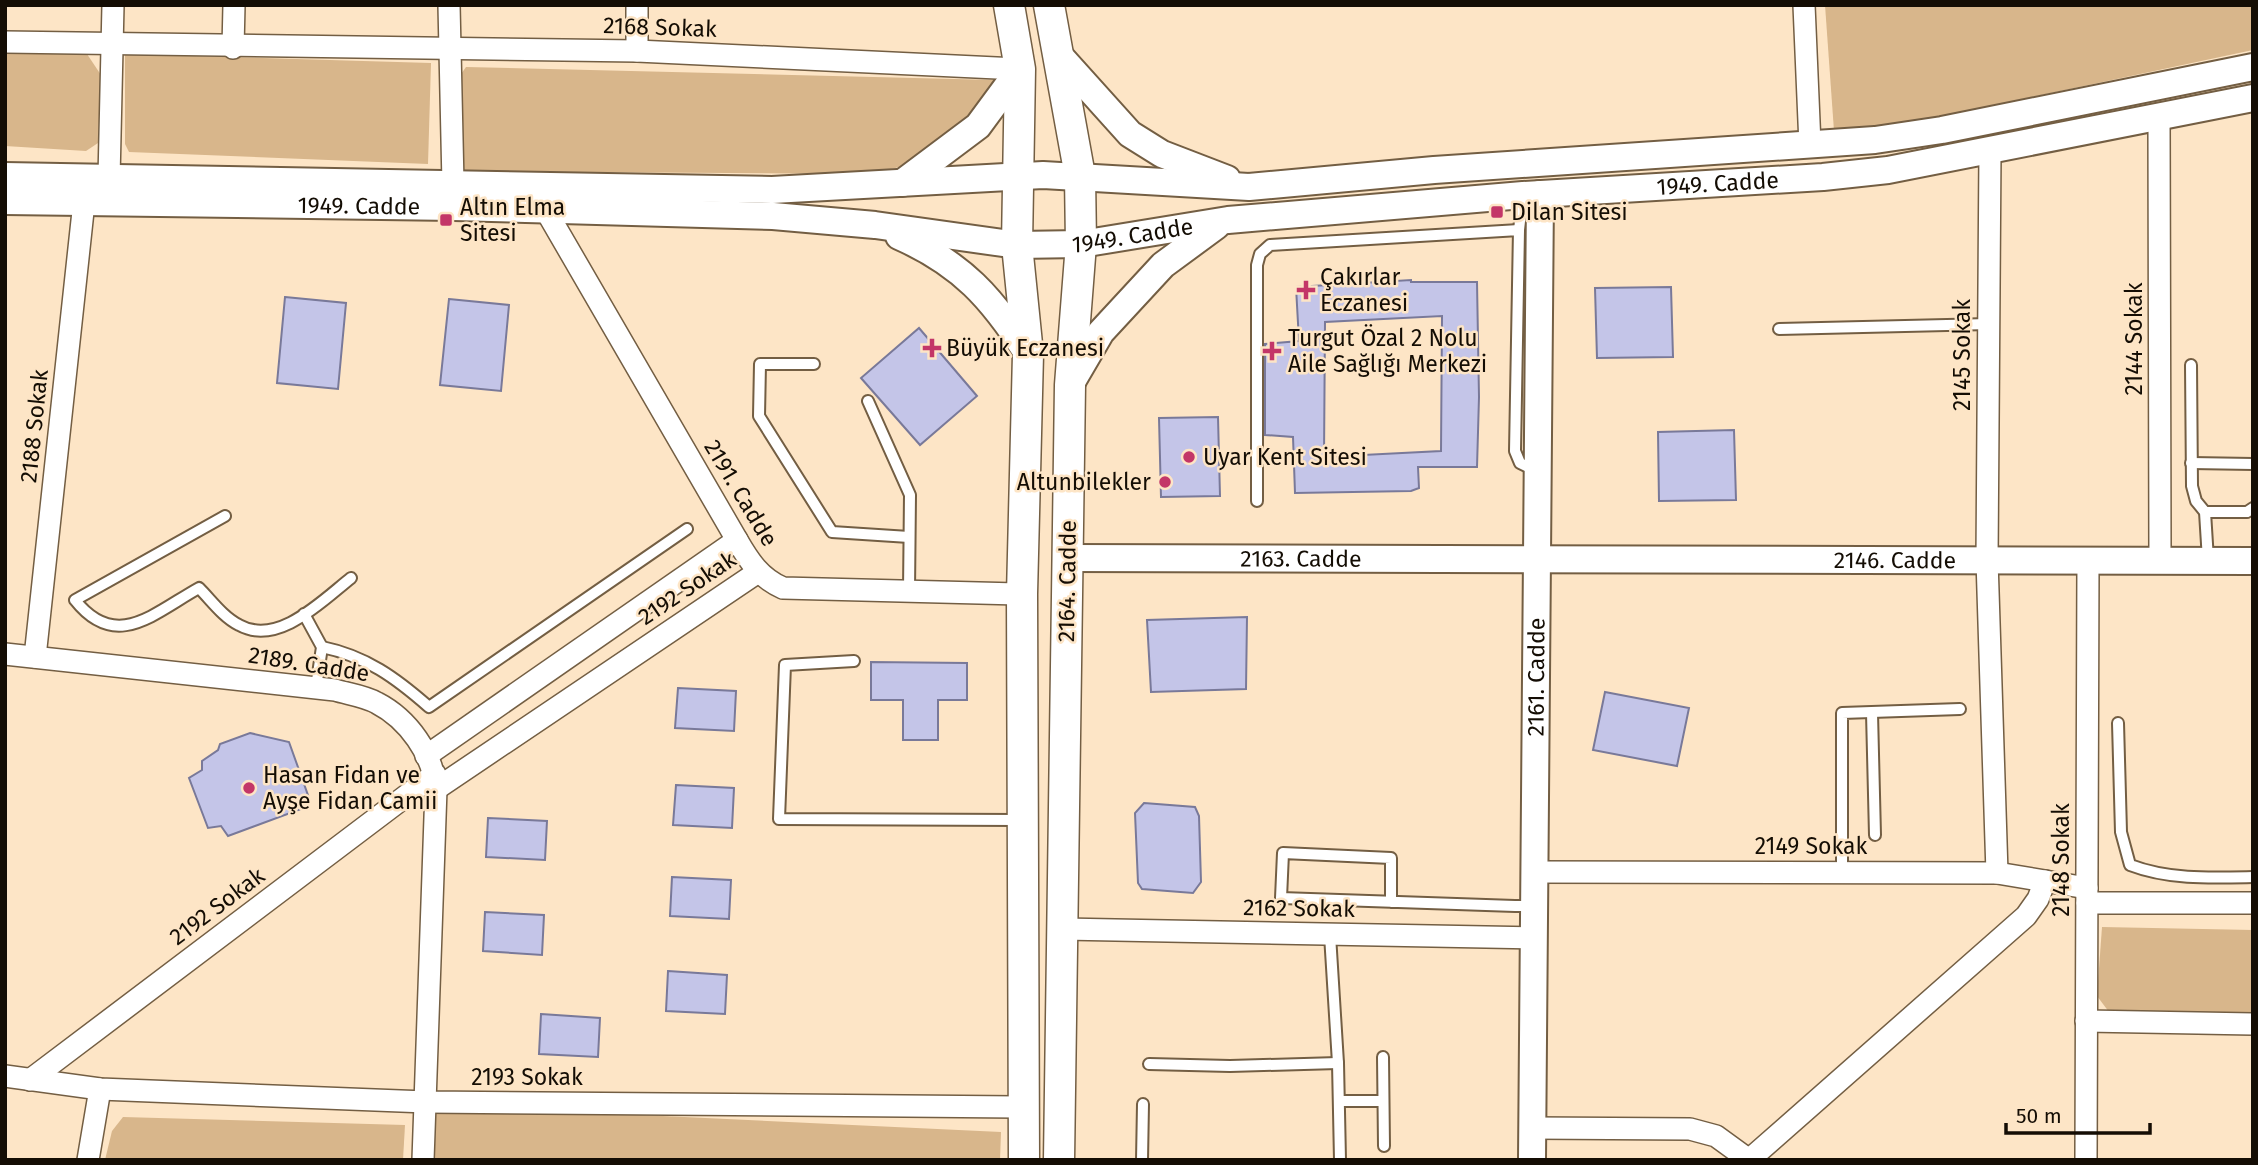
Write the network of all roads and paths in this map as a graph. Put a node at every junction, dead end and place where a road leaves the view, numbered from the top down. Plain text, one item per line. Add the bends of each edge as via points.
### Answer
1 (113, 5) edge
2 (234, 5) edge
3 (449, 5) edge
4 (637, 5) edge
5 (1009, 5) edge
6 (1049, 5) edge
7 (1804, 5) edge
8 (5, 42) edge
9 (113, 42) junction
10 (233, 47) junction
11 (448, 50) junction
12 (637, 51) junction
13 (1058, 54) junction
14 (2253, 67) edge
15 (1020, 69) junction
16 (2253, 98) edge
17 (2159, 117) junction
18 (1983, 121) junction
19 (1810, 145) junction
20 (1990, 151) junction
21 (5, 176) edge
22 (1080, 176) junction
23 (1016, 177) junction
24 (109, 178) junction
25 (453, 184) junction
26 (899, 184) junction
27 (1248, 187) junction
28 (1531, 194) junction
29 (5, 201) edge
30 (84, 202) junction
31 (545, 209) junction
32 (1228, 220) junction
33 (875, 225) junction
34 (1519, 230) junction
35 (1268, 231) junction
36 (1081, 244) junction
37 (1017, 245) junction
38 (1989, 324) junction
39 (1779, 329) dead end
40 (1028, 354) junction
41 (814, 364) dead end
42 (2191, 366) dead end
43 (1069, 385) junction
44 (868, 401) dead end
45 (2191, 463) junction
46 (2253, 464) edge
47 (1538, 472) junction
48 (1257, 501) dead end
49 (2253, 508) edge
50 (2205, 512) junction
51 (225, 516) dead end
52 (687, 529) dead end
53 (909, 537) junction
54 (737, 540) junction
55 (1067, 558) junction
56 (1537, 558) junction
57 (1987, 560) junction
58 (2088, 560) junction
59 (2160, 561) junction
60 (2208, 561) junction
61 (2253, 561) edge
62 (758, 572) junction
63 (351, 578) dead end
64 (909, 591) junction
65 (1022, 594) junction
66 (304, 614) junction
67 (322, 647) junction
68 (5, 654) edge
69 (35, 657) junction
70 (854, 661) dead end
71 (316, 687) junction
72 (1960, 709) dead end
73 (1872, 713) junction
74 (2118, 723) dead end
75 (432, 773) junction
76 (1023, 820) junction
77 (1874, 835) dead end
78 (1534, 872) junction
79 (1842, 872) junction
80 (1997, 873) junction
81 (2253, 877) edge
82 (2045, 881) junction
83 (2087, 895) junction
84 (1391, 902) junction
85 (2253, 903) edge
86 (1534, 906) junction
87 (1063, 929) junction
88 (1331, 935) junction
89 (1534, 938) junction
90 (2086, 1021) junction
91 (2253, 1024) edge
92 (1383, 1057) dead end
93 (1339, 1063) junction
94 (1149, 1064) dead end
95 (5, 1076) edge
96 (30, 1080) junction
97 (100, 1089) junction
98 (1339, 1101) junction
99 (1383, 1101) junction
100 (426, 1102) junction
101 (1143, 1104) dead end
102 (1024, 1107) junction
103 (1532, 1128) junction
104 (1384, 1146) dead end
105 (88, 1160) edge
106 (423, 1160) edge
107 (1024, 1160) edge
108 (1059, 1160) edge
109 (1142, 1160) edge
110 (1340, 1160) edge
111 (1532, 1160) edge
112 (1749, 1160) edge
113 (2086, 1160) edge

1 - 9 street
2 - 10 street
3 - 11 street
4 - 12 street
5 - 15 main road, 2164. Cadde
6 - 13 main road, 2164. Cadde
7 - 19 street
8 - 9 street, 2168 Sokak
9 - 10 street, 2168 Sokak
9 - 24 street
10 - 11 street, 2168 Sokak
11 - 12 street, 2168 Sokak
11 - 25 street
12 - 15 street, 2168 Sokak
13 - 22 main road, 2164. Cadde
13 - 27 street via 1130,134 1162,154
14 - 18 street, 1949. Cadde
15 - 23 main road, 2164. Cadde
15 - 26 street via 978,127
16 - 17 street, 1949. Cadde
17 - 20 street, 1949. Cadde
17 - 59 street, 2144 Sokak
18 - 19 street, 1949. Cadde via 1875,140
18 - 20 street
19 - 27 street, 1949. Cadde
20 - 28 street, 1949. Cadde via 1823,177
20 - 38 street, 2145 Sokak
21 - 24 street, 1949. Cadde
22 - 23 street, 1949. Cadde
22 - 27 street, 1949. Cadde
22 - 36 main road, 2164. Cadde
23 - 26 street, 1949. Cadde
23 - 37 main road, 2164. Cadde
24 - 25 street, 1949. Cadde
25 - 26 street, 1949. Cadde via 772,190
28 - 34 lane
28 - 35 street, 1949. Cadde
28 - 47 street, 2161. Cadde
29 - 30 street, 1949. Cadde
30 - 31 street, 1949. Cadde
30 - 69 street, 2188 Sokak
31 - 33 street, 1949. Cadde via 773,216
31 - 54 street, 2191. Cadde
32 - 35 street, 1949. Cadde
32 - 36 street, 1949. Cadde
32 - 43 street via 1163,265 1101,332
33 - 37 street, 1949. Cadde
33 - 40 street via 922,246 970,278
34 - 35 lane
34 - 47 lane via 1515,451 1525,468
35 - 48 lane via 1257,265
36 - 37 street, 1949. Cadde
36 - 43 main road, 2164. Cadde
37 - 40 main road, 2164. Cadde
38 - 39 lane
38 - 57 street, 2145 Sokak
40 - 65 main road, 2164. Cadde
41 - 53 lane via 760,364 759,416 832,532
42 - 45 lane
43 - 55 main road, 2164. Cadde
44 - 53 lane via 910,495
45 - 46 lane
45 - 50 lane via 2196,502
47 - 56 street, 2161. Cadde
49 - 50 lane
50 - 60 lane
51 - 66 lane via 75,600 91,618 117,627 135,623 199,588 231,620 251,630 272,630
52 - 67 lane via 429,707 378,667
53 - 64 lane
54 - 62 street, 2191. Cadde
54 - 75 street, 2192 Sokak
55 - 56 street, 2163. Cadde
55 - 87 main road, 2164. Cadde
56 - 57 street, 2146. Cadde
56 - 78 street, 2161. Cadde
57 - 58 street, 2146. Cadde
57 - 80 street, 2145 Sokak
58 - 59 street, 2146. Cadde
58 - 83 street, 2148 Sokak
59 - 60 street, 2146. Cadde
60 - 61 street, 2146. Cadde
62 - 64 street, 2191. Cadde via 783,588
62 - 75 street, 2192 Sokak
63 - 66 lane
64 - 65 street, 2191. Cadde
65 - 76 main road, 2164. Cadde
66 - 67 lane
67 - 71 lane
68 - 69 street, 2189. Cadde
69 - 71 street, 2189. Cadde
70 - 76 lane via 785,665 779,819
71 - 75 street, 2189. Cadde via 376,702 404,721
72 - 73 lane
73 - 77 lane
73 - 79 lane via 1842,713
74 - 81 lane via 2121,832 2130,864 2152,873
75 - 96 street, 2192 Sokak
75 - 100 street
76 - 102 main road, 2164. Cadde
78 - 79 street, 2149 Sokak
78 - 86 street, 2161. Cadde
79 - 80 street, 2149 Sokak
80 - 82 street, 2149 Sokak
82 - 83 street, 2149 Sokak
82 - 112 street via 2026,916
83 - 85 street, 2149 Sokak
83 - 90 street, 2148 Sokak
84 - 84 lane via 1281,898 1283,853 1391,858
84 - 86 lane
86 - 89 street, 2161. Cadde
87 - 88 street, 2162 Sokak
87 - 108 main road, 2164. Cadde
88 - 89 street, 2162 Sokak
88 - 93 lane
89 - 103 street, 2161. Cadde
90 - 91 street
90 - 113 street, 2148 Sokak
92 - 99 lane
93 - 94 lane
93 - 98 lane
95 - 96 street, 2193 Sokak
96 - 97 street, 2193 Sokak
97 - 100 street, 2193 Sokak
97 - 105 street
98 - 99 lane
98 - 110 lane
99 - 104 lane
100 - 102 street, 2193 Sokak
100 - 106 street
101 - 109 lane
102 - 107 main road, 2164. Cadde
103 - 111 street, 2161. Cadde
103 - 112 street via 1690,1129 1716,1136

